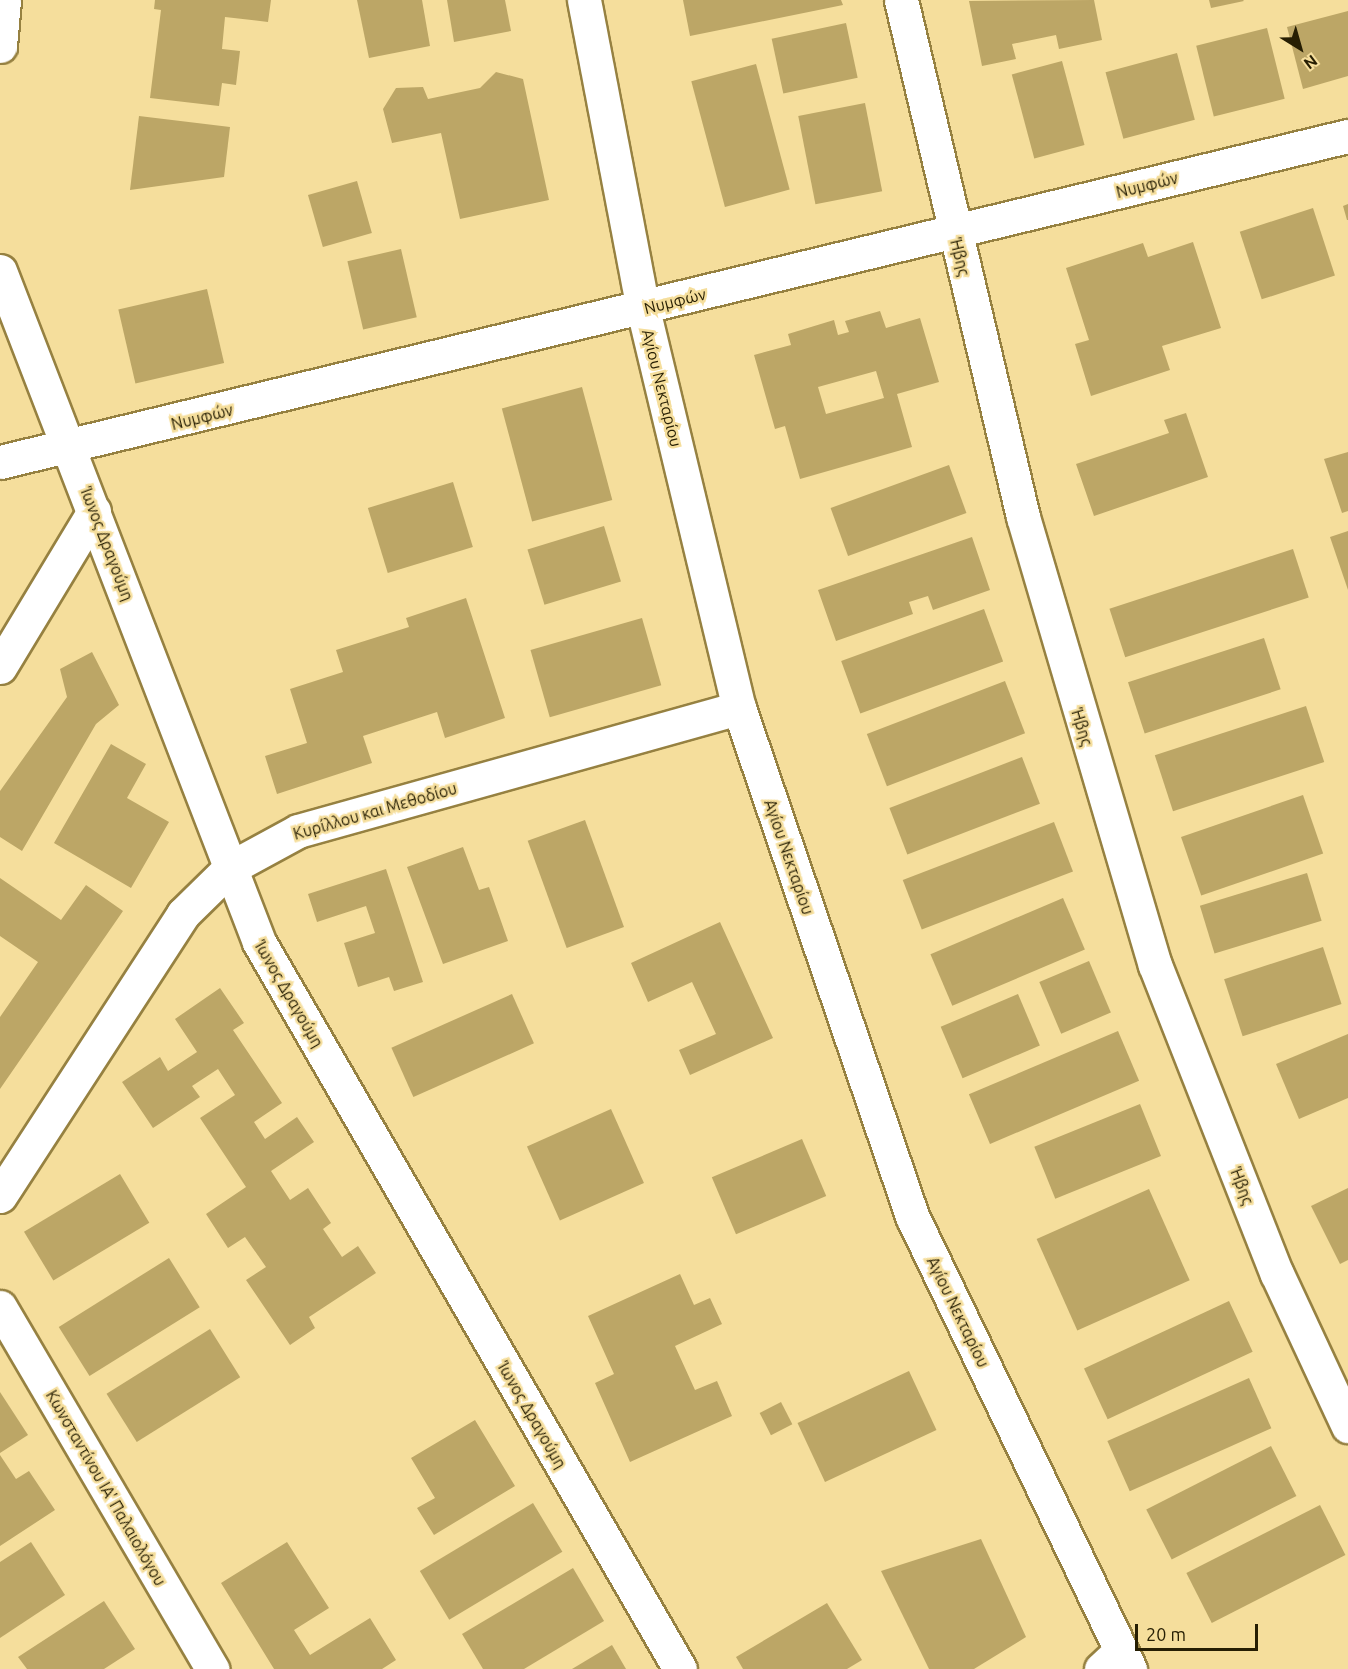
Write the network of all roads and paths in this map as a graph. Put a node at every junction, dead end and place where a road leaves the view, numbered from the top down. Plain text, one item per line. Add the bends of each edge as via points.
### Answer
1 (4, 0) edge
2 (584, 0) edge
3 (901, 0) edge
4 (0, 46) edge
5 (1348, 136) edge
6 (954, 233) junction
7 (0, 271) edge
8 (643, 309) junction
9 (71, 449) junction
10 (0, 462) edge
11 (94, 511) junction
12 (0, 667) edge
13 (739, 708) junction
14 (230, 868) junction
15 (0, 1196) edge
16 (0, 1307) edge
17 (1348, 1426) edge
18 (1117, 1663) edge
19 (212, 1669) edge
20 (680, 1669) edge

1 - 4 street
2 - 8 street, Αγίου Νεκταρίου
3 - 6 street, Ήβης
5 - 6 street, Νυμφών
6 - 8 street, Νυμφών
6 - 17 street, Ήβης via 1026,528 1155,965 1276,1274
7 - 9 street, Ίωνος Δραγούμη
8 - 9 street, Νυμφών
8 - 13 street, Αγίου Νεκταρίου
9 - 10 street, Νυμφών
9 - 11 street, Ίωνος Δραγούμη
11 - 12 street
11 - 14 street, Ίωνος Δραγούμη
13 - 14 street, Κυρίλλου και Μεθοδίου via 298,831
13 - 18 street, Αγίου Νεκταρίου via 912,1215
14 - 15 street, Κυρίλλου και Μεθοδίου via 183,914
14 - 20 street, Ίωνος Δραγούμη via 259,942
16 - 19 street, Κωνσταντίνου ΙΑ' Παλαιολόγου

